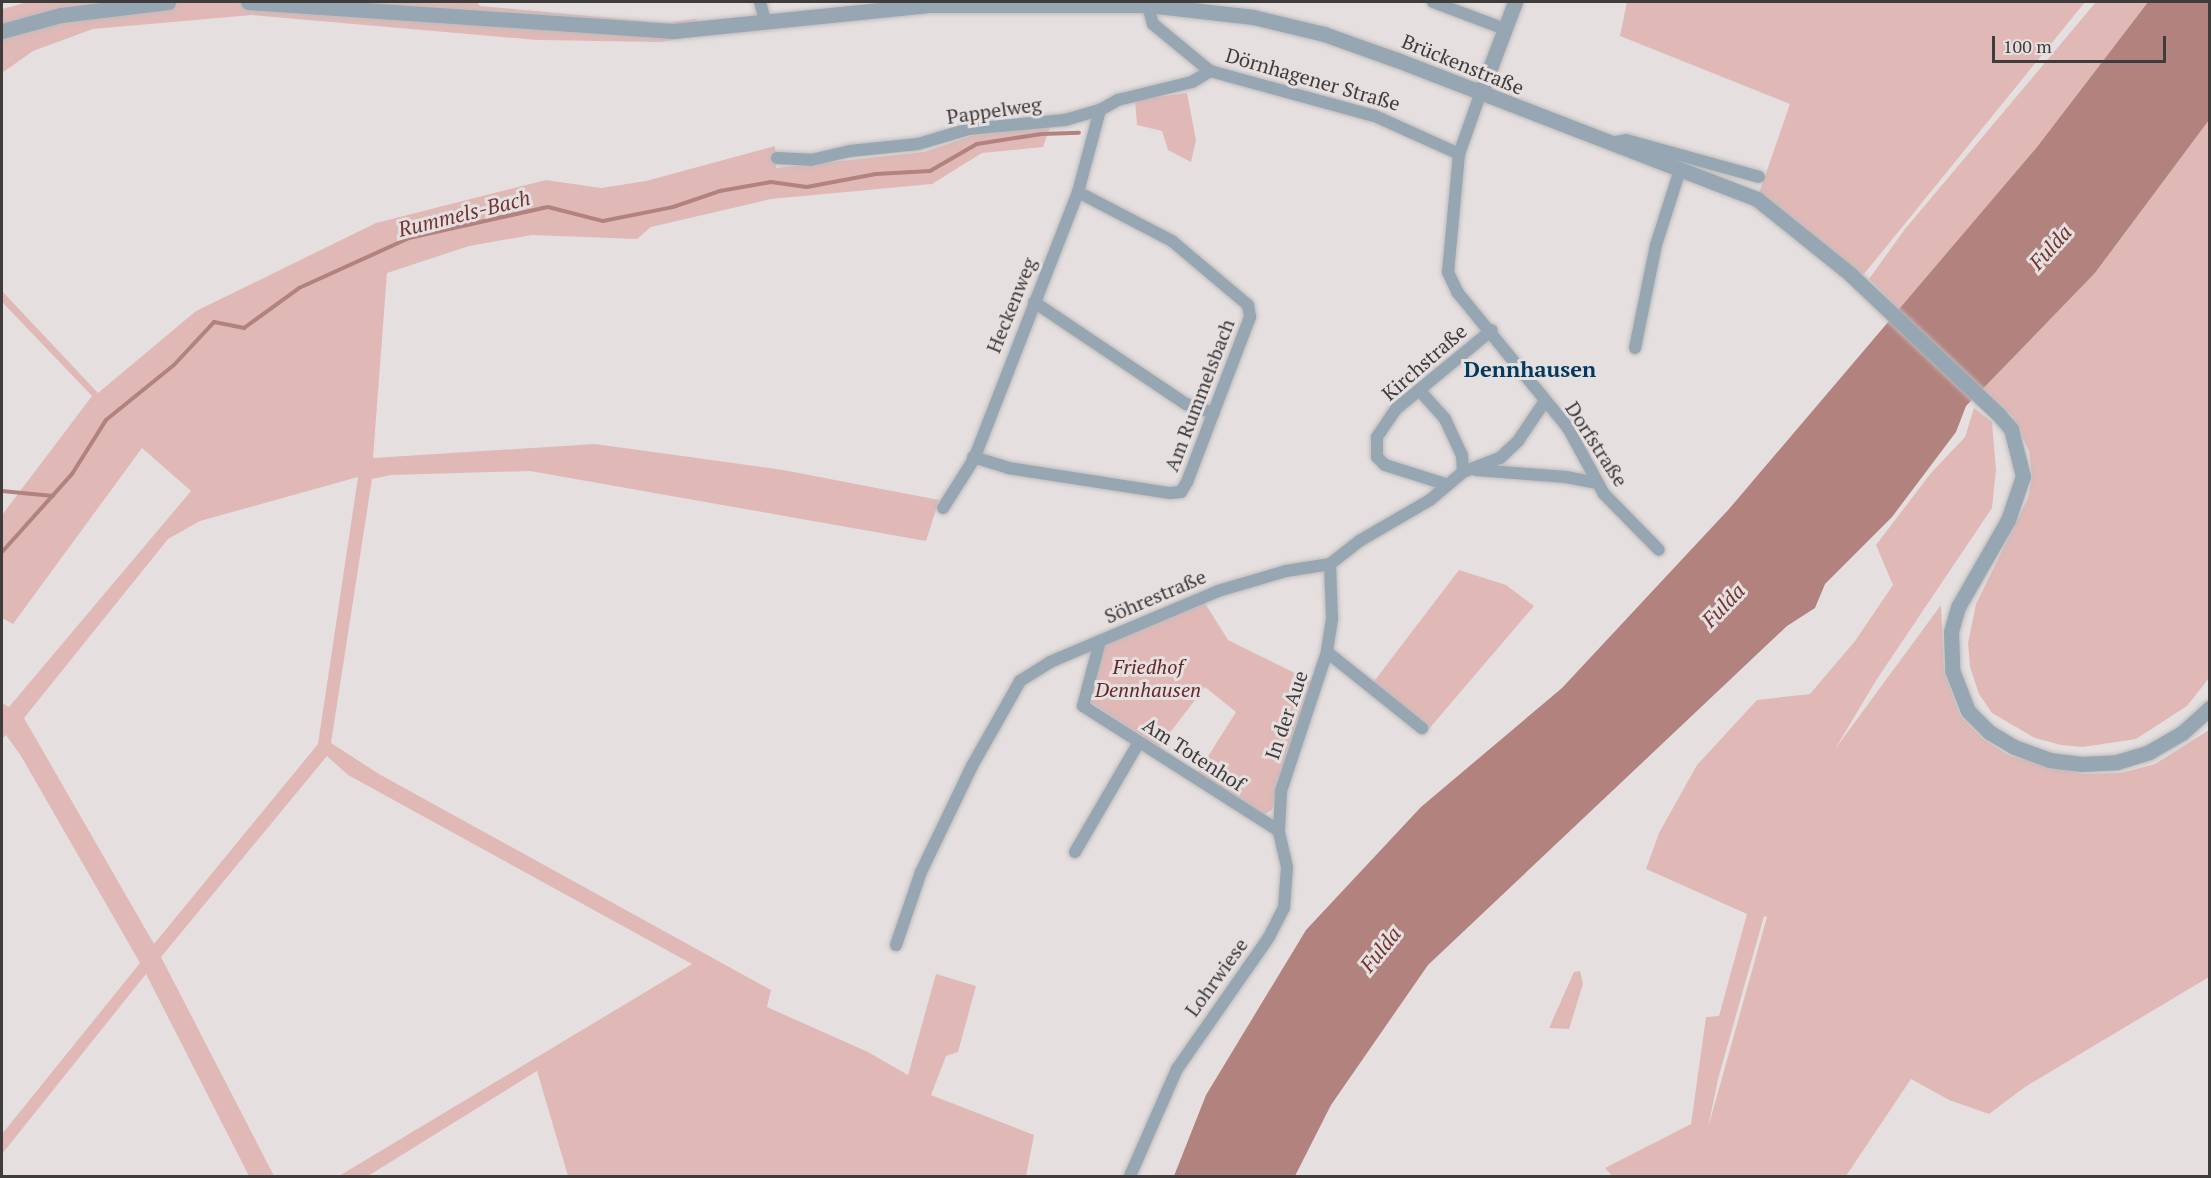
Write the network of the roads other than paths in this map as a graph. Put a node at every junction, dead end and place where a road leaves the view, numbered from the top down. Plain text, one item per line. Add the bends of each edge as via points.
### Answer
1 (168, 2) edge
2 (248, 2) edge
3 (760, 2) edge
4 (1433, 2) edge
5 (1515, 2) edge
6 (1148, 3) edge
7 (987, 4) edge
8 (765, 21) junction
9 (1505, 29) junction
10 (2, 31) edge
11 (1210, 71) junction
12 (1482, 92) junction
13 (1100, 110) junction
14 (1611, 143) junction
15 (1459, 154) junction
16 (777, 158) dead end
17 (1680, 170) junction
18 (1758, 177) dead end
19 (1078, 192) junction
20 (1034, 302) junction
21 (1492, 330) junction
22 (1635, 348) dead end
23 (1420, 391) junction
24 (1545, 401) junction
25 (1214, 413) junction
26 (972, 457) junction
27 (1469, 471) junction
28 (1597, 483) junction
29 (1445, 484) junction
30 (943, 508) dead end
31 (1659, 550) dead end
32 (1330, 564) junction
33 (1100, 641) junction
34 (1327, 652) junction
35 (2210, 708) edge
36 (1422, 728) dead end
37 (1139, 742) junction
38 (1281, 790) joint
39 (1279, 831) junction
40 (1075, 852) dead end
41 (896, 945) dead end
42 (1130, 1176) edge

1 - 10 street via 61,15
2 - 8 street via 673,31
3 - 8 street
4 - 9 street
5 - 9 street
6 - 7 street
6 - 11 street, Dörnhagener Straße via 1153,24
6 - 12 street, Brückenstraße via 1244,16 1324,34
7 - 8 street via 927,5
9 - 12 street
11 - 13 street, Pappelweg via 1192,82 1118,100
11 - 15 street, Dörnhagener Straße via 1375,116
12 - 14 street, Brückenstraße
12 - 15 street, Dorfstraße
13 - 16 street, Pappelweg via 1065,120 969,129 918,144 850,151 811,160
13 - 19 street, Heckenweg
14 - 17 street
14 - 18 street, Brückenstraße via 1626,140
15 - 21 street, Dorfstraße via 1448,272 1458,293
17 - 22 street via 1656,245
17 - 35 street via 1758,200 1827,254 2011,429 2023,476 2008,520 1958,607 1952,632 1952,670 1968,711 1989,732 2014,747 2049,760 2082,764 2117,762 2149,752 2182,733
19 - 20 street, Heckenweg
19 - 25 street, Am Rummelsbach via 1172,241 1248,305 1250,316
20 - 25 street via 1186,404
20 - 26 street, Heckenweg
21 - 23 street, Kirchstraße
21 - 24 street, Dorfstraße
23 - 27 street via 1445,418
23 - 29 street, Kirchstraße via 1386,423 1377,437 1377,457 1385,465
24 - 27 street, Söhrestraße via 1518,441 1500,458
24 - 28 street, Dorfstraße via 1568,428
25 - 26 street, Am Rummelsbach via 1181,492 1008,468
26 - 30 street, Heckenweg
27 - 28 street via 1566,477
27 - 29 street, Söhrestraße
28 - 31 street, Dorfstraße
29 - 32 street, Söhrestraße via 1430,500 1361,540
32 - 33 street, Söhrestraße via 1251,579
32 - 34 street, In der Aue via 1332,619
33 - 37 street, Am Totenhof via 1083,705
33 - 41 street, Söhrestraße via 1050,662 1020,681 972,766 921,872
34 - 36 street, In der Aue
34 - 38 street, In der Aue
37 - 39 street, Am Totenhof
37 - 40 street
38 - 39 street, Lohrwiese
39 - 42 street, Lohrwiese via 1287,867 1284,908 1269,937 1177,1068

